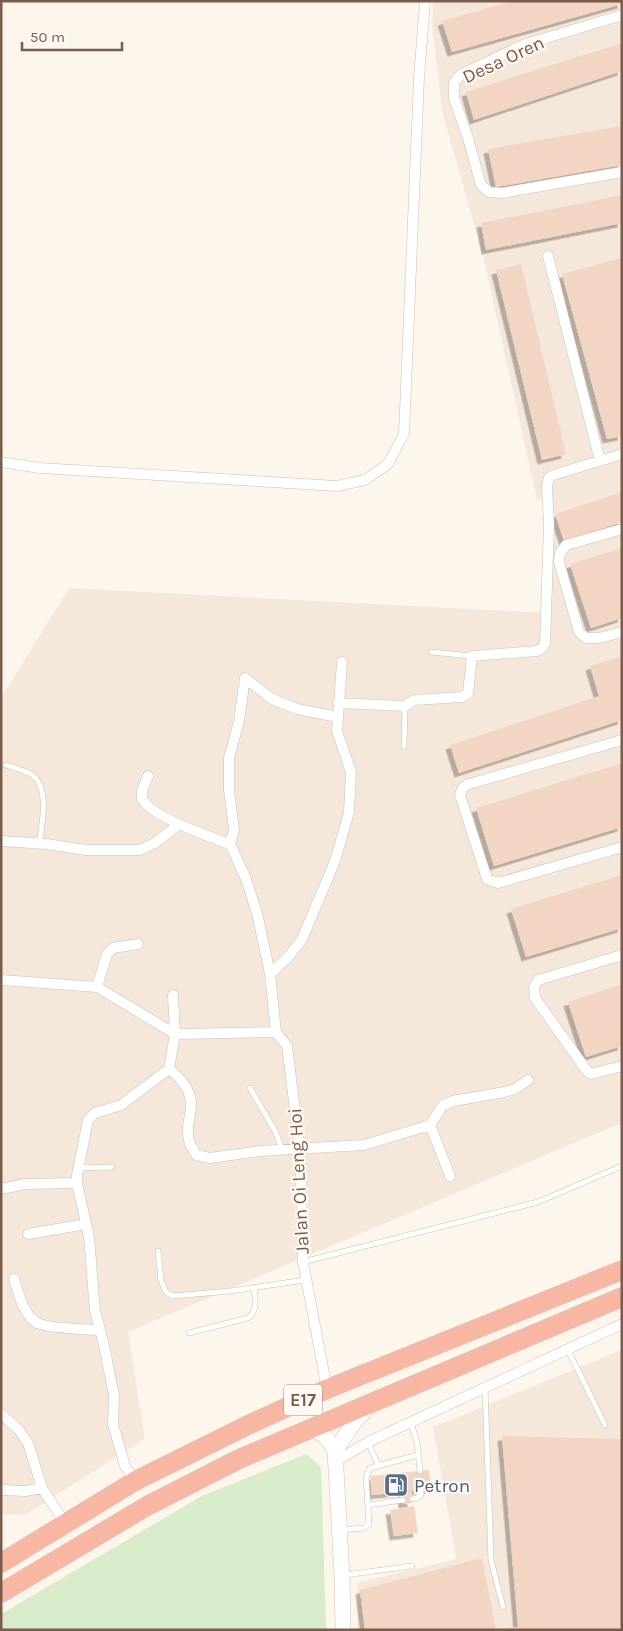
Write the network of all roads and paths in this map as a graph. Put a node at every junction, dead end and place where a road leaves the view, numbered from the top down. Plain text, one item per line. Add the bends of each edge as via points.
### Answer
1 (425, 1) edge
2 (622, 14) edge
3 (622, 172) edge
4 (548, 256) dead end
5 (622, 454) edge
6 (600, 461) junction
7 (1, 462) edge
8 (622, 530) edge
9 (622, 632) edge
10 (431, 652) dead end
11 (472, 656) junction
12 (342, 662) dead end
13 (338, 703) junction
14 (405, 706) junction
15 (338, 717) junction
16 (622, 740) edge
17 (404, 747) dead end
18 (6, 765) dead end
19 (148, 776) dead end
20 (178, 825) junction
21 (1, 841) edge
22 (39, 844) junction
23 (230, 844) junction
24 (622, 847) edge
25 (138, 944) dead end
26 (622, 955) edge
27 (270, 974) junction
28 (1, 980) edge
29 (97, 987) junction
30 (173, 995) dead end
31 (276, 1032) junction
32 (175, 1034) junction
33 (622, 1066) edge
34 (169, 1069) junction
35 (528, 1080) dead end
36 (250, 1088) dead end
37 (430, 1125) junction
38 (282, 1150) junction
39 (300, 1150) junction
40 (622, 1166) edge
41 (112, 1167) dead end
42 (79, 1168) junction
43 (450, 1176) dead end
44 (77, 1183) junction
45 (1, 1189) edge
46 (86, 1224) junction
47 (28, 1234) dead end
48 (158, 1251) dead end
49 (302, 1262) junction
50 (622, 1270) edge
51 (14, 1279) dead end
52 (305, 1280) junction
53 (254, 1287) junction
54 (622, 1296) edge
55 (622, 1324) edge
56 (100, 1330) junction
57 (189, 1333) dead end
58 (568, 1350) junction
59 (485, 1388) junction
60 (327, 1389) junction
61 (375, 1401) junction
62 (1, 1414) edge
63 (411, 1423) junction
64 (605, 1425) dead end
65 (309, 1429) junction
66 (368, 1442) junction
67 (418, 1455) junction
68 (335, 1457) junction
69 (378, 1465) junction
70 (420, 1471) dead end
71 (135, 1481) junction
72 (42, 1488) junction
73 (1, 1490) edge
74 (421, 1490) dead end
75 (412, 1499) dead end
76 (403, 1500) dead end
77 (368, 1505) junction
78 (66, 1523) junction
79 (339, 1530) junction
80 (1, 1563) edge
81 (412, 1566) dead end
82 (342, 1576) junction
83 (1, 1594) edge
84 (502, 1607) dead end
85 (343, 1630) edge

1 - 7 street via 404,434 388,464 364,480 337,486 40,468
2 - 3 street, Desa Oren via 523,45 460,75 454,83 454,98 481,185 490,192 502,194
4 - 6 street
5 - 6 street
6 - 11 street via 549,478 545,643 542,648
8 - 9 street via 566,545 560,553 559,562 579,632 586,638
10 - 11 lane
11 - 14 street via 468,694 414,700
12 - 13 street
13 - 14 street
13 - 15 street
14 - 17 lane
15 - 23 street via 296,709 272,699 245,678 239,721 229,758 234,830
15 - 27 street via 337,731 351,772 350,812 335,862 302,939
16 - 24 street via 466,784 460,795 491,882 498,883
18 - 22 lane via 33,775 41,788 44,816
19 - 20 street via 142,794 145,804
20 - 22 street via 140,850 86,850
20 - 23 street
21 - 22 street
23 - 27 street, Jalan Oi Leng Hoi via 257,913
25 - 29 street via 113,948 107,954
26 - 33 street via 538,980 534,987 535,998 587,1071 591,1074
27 - 31 street, Jalan Oi Leng Hoi
28 - 29 street
29 - 32 street
30 - 32 street
31 - 32 street
31 - 39 street, Jalan Oi Leng Hoi via 287,1046
32 - 34 street
34 - 38 street via 182,1079 189,1091 191,1105 187,1124 189,1140 196,1155 210,1158
34 - 42 street via 121,1105 94,1113 88,1120
35 - 37 street via 510,1091 443,1105
36 - 38 lane
37 - 39 street via 364,1145
37 - 43 street
38 - 39 street
39 - 49 street, Jalan Oi Leng Hoi
40 - 49 lane via 538,1202
41 - 42 lane
42 - 44 street
44 - 45 street via 25,1184
44 - 46 street
46 - 47 street
46 - 56 street
48 - 53 lane via 161,1282 166,1292 173,1296
49 - 52 street, Jalan Oi Leng Hoi
50 - 60 highway, E17
51 - 56 street via 24,1308 36,1323
52 - 53 lane
52 - 60 street, Jalan Oi Leng Hoi
53 - 57 lane via 253,1315
54 - 61 highway, E17
55 - 58 street
56 - 71 street via 114,1396 113,1424 118,1447
58 - 59 street
58 - 64 lane
59 - 63 street
59 - 84 lane via 491,1560
60 - 71 highway, E17 via 248,1424
61 - 65 highway, E17
61 - 68 street via 355,1421
62 - 72 street via 28,1443
63 - 66 street
63 - 67 lane
65 - 68 street via 329,1440
65 - 83 highway, E17 via 239,1459 147,1506
66 - 68 street
66 - 69 lane
67 - 69 lane
67 - 70 lane
68 - 79 street
69 - 77 lane via 370,1468 366,1477
71 - 78 highway, E17
72 - 73 street via 25,1492
72 - 78 street
74 - 75 lane via 418,1498
76 - 77 lane
77 - 79 lane via 368,1524 364,1528
78 - 80 highway, E17
79 - 82 street
81 - 82 lane
82 - 85 street

